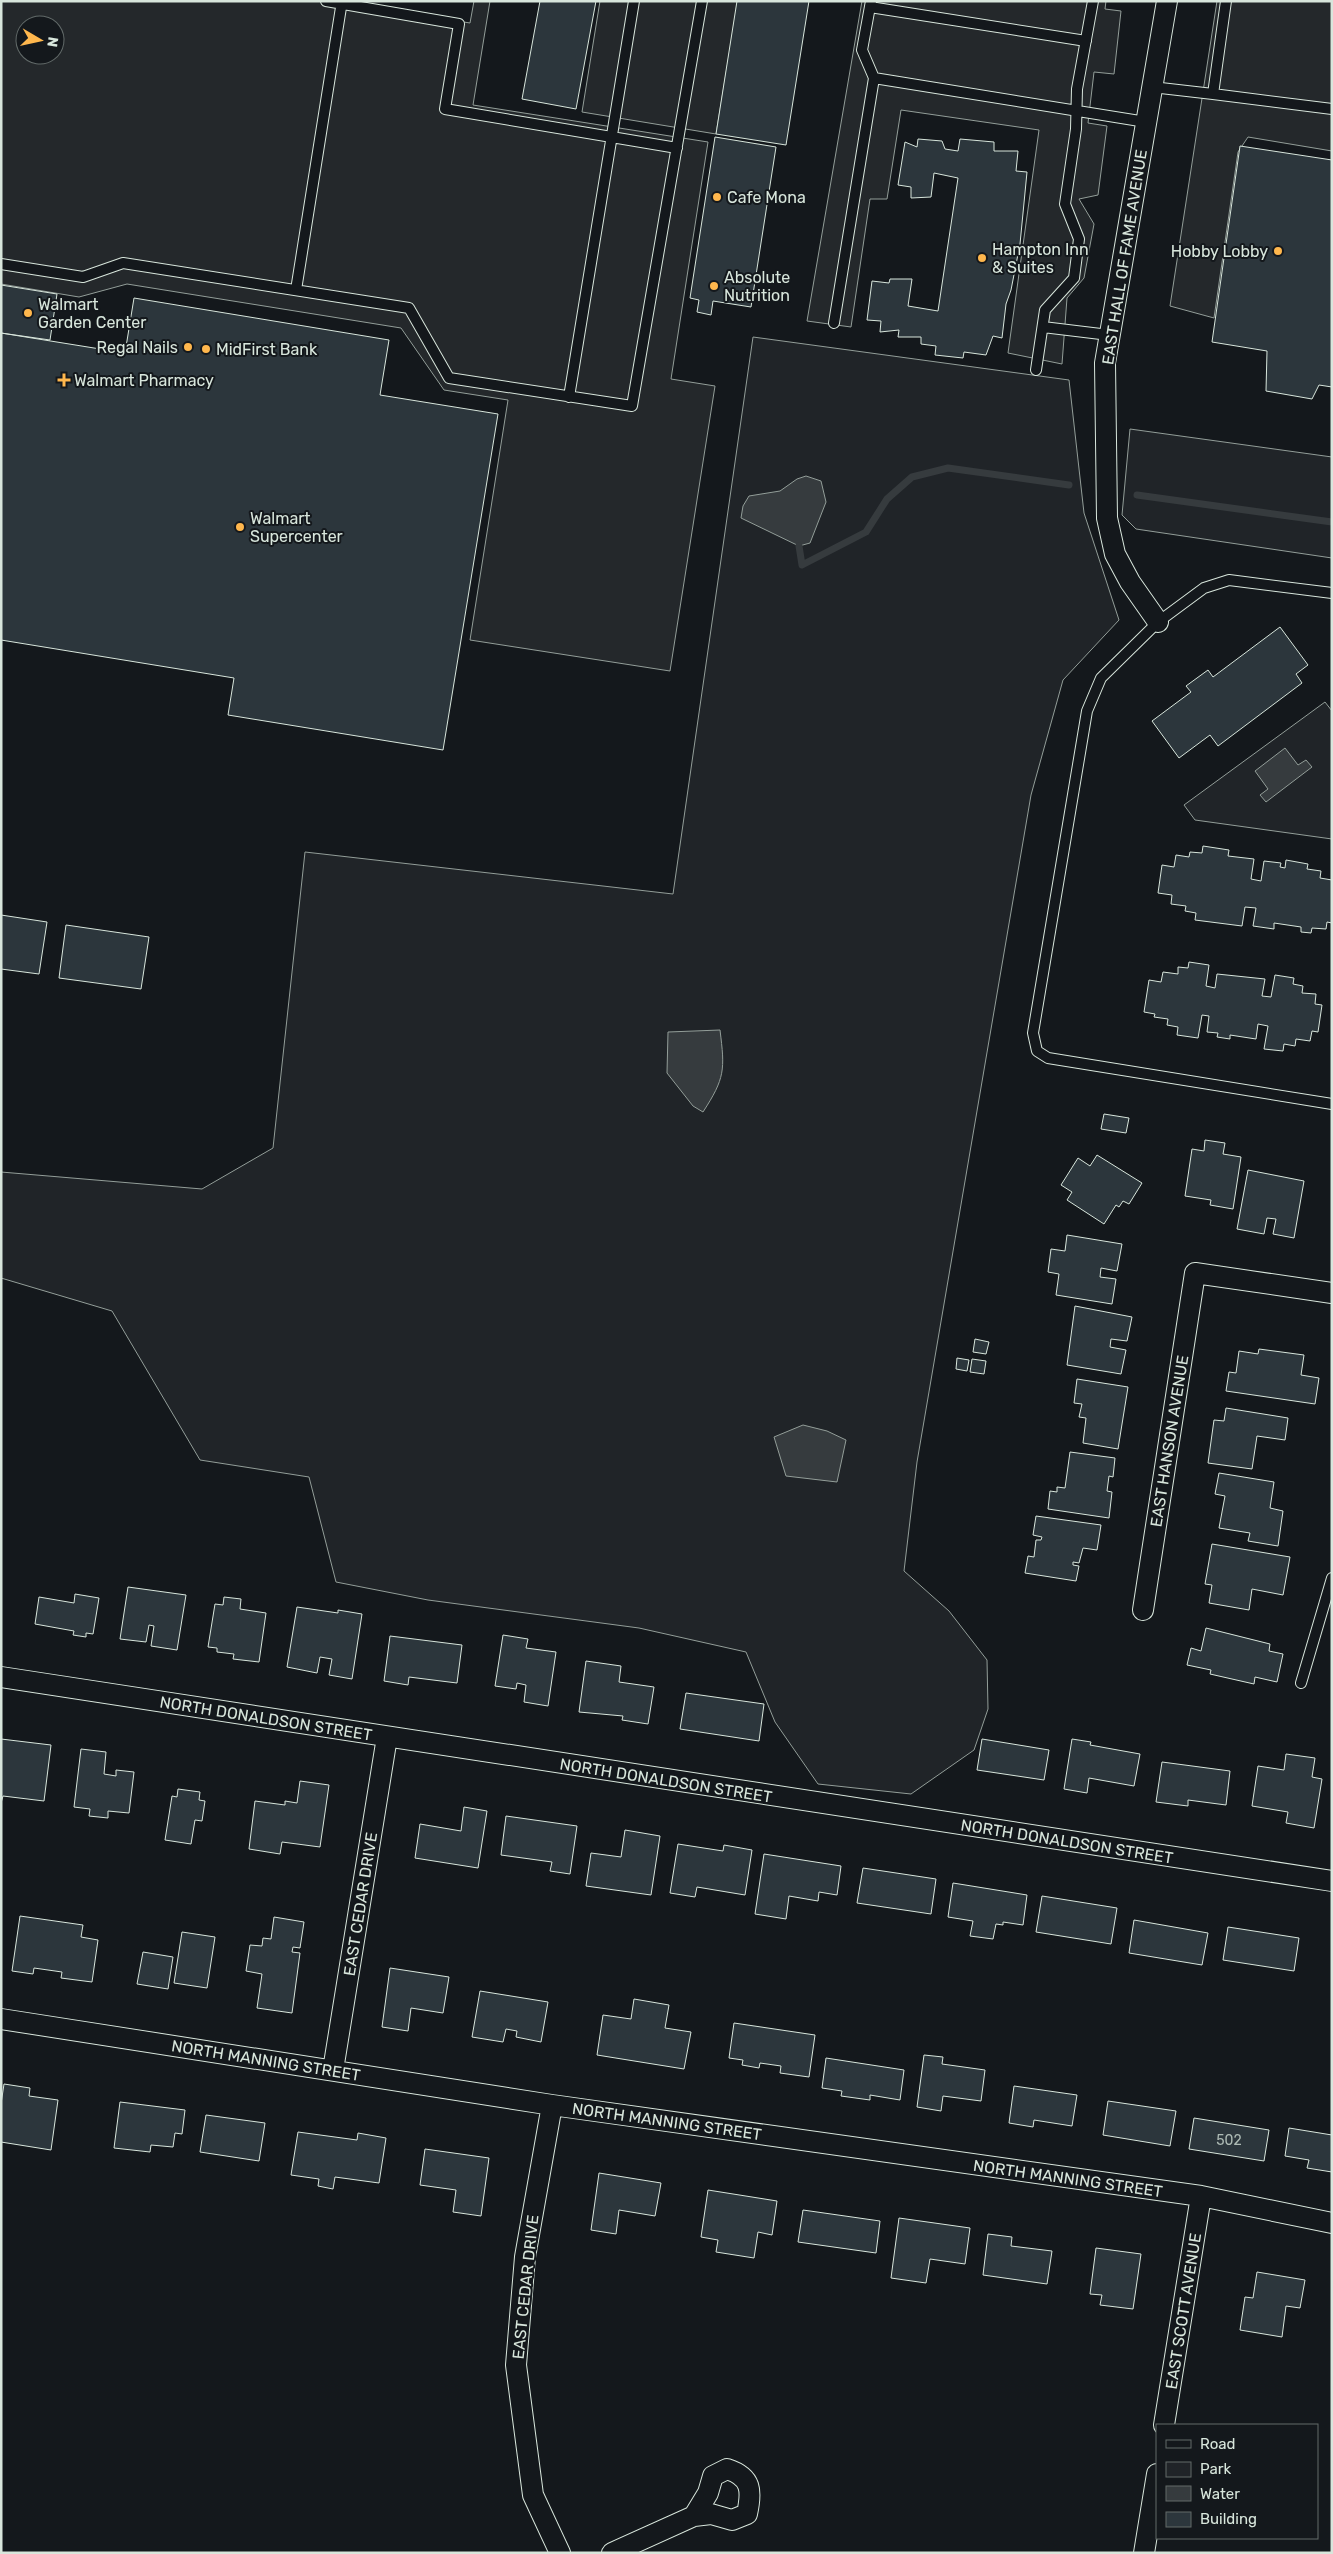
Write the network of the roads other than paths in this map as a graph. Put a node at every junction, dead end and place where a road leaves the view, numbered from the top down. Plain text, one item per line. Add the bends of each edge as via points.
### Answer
1 (326, 1) edge
2 (634, 1) edge
3 (702, 1) edge
4 (1093, 1) edge
5 (1167, 1) edge
6 (1226, 1) edge
7 (342, 3) edge
8 (870, 4) edge
9 (1086, 41) junction
10 (874, 78) junction
11 (1152, 87) junction
12 (1213, 94) junction
13 (1332, 110) edge
14 (1076, 111) junction
15 (1146, 122) junction
16 (611, 137) junction
17 (677, 148) junction
18 (1, 264) edge
19 (296, 290) junction
20 (834, 323) dead end
21 (1043, 328) junction
22 (1110, 335) junction
23 (1036, 370) dead end
24 (569, 397) junction
25 (1332, 593) edge
26 (1158, 622) junction
27 (1332, 1104) edge
28 (1332, 1293) edge
29 (1332, 1578) edge
30 (1143, 1610) dead end
31 (1, 1677) edge
32 (1301, 1683) dead end
33 (387, 1737) junction
34 (1332, 1881) edge
35 (1, 2019) edge
36 (334, 2070) junction
37 (552, 2105) junction
38 (1201, 2196) junction
39 (1332, 2223) edge
40 (1164, 2424) edge
41 (1156, 2480) edge
42 (694, 2516) dead end
43 (560, 2553) edge
44 (612, 2553) edge
45 (1144, 2553) edge

1 - 7 lane
2 - 16 lane
3 - 17 lane
4 - 9 lane
5 - 11 street, EAST HALL OF FAME AVENUE
6 - 12 lane
7 - 16 lane via 459,24 445,109
7 - 19 lane
8 - 9 lane
8 - 10 lane via 862,50
9 - 14 lane
10 - 14 lane
10 - 20 lane
11 - 12 lane
11 - 15 street, EAST HALL OF FAME AVENUE
12 - 13 lane
14 - 15 lane
14 - 21 lane via 1065,204 1079,239 1074,278 1045,310
15 - 22 street, EAST HALL OF FAME AVENUE
16 - 17 lane
16 - 24 lane
17 - 24 lane via 632,406
18 - 19 lane via 83,277 123,263
19 - 24 lane via 409,308 449,378
21 - 22 lane
21 - 23 lane
22 - 26 street, EAST HALL OF FAME AVENUE via 1105,363 1107,518 1115,554
25 - 26 lane via 1229,580 1204,588
26 - 27 lane via 1101,678 1087,711 1033,1033 1037,1051 1048,1058
28 - 30 street, EAST HANSON AVENUE via 1195,1273
29 - 32 lane
31 - 33 street, NORTH DONALDSON STREET
33 - 34 street, NORTH DONALDSON STREET
33 - 36 street, EAST CEDAR DRIVE
35 - 36 street, NORTH MANNING STREET
36 - 37 street, NORTH MANNING STREET
37 - 38 street, NORTH MANNING STREET
37 - 43 street, EAST CEDAR DRIVE via 525,2257 516,2365 533,2494
38 - 39 street, NORTH MANNING STREET
38 - 40 street, EAST SCOTT AVENUE
41 - 45 street
42 - 44 street

